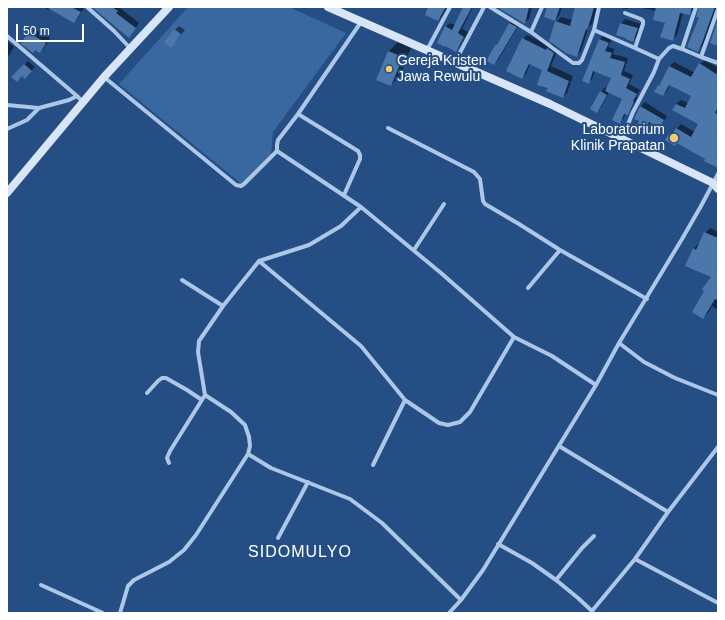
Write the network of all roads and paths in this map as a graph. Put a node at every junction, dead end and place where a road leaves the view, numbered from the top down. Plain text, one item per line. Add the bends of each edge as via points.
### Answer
1 (87, 7) edge
2 (169, 7) edge
3 (328, 7) edge
4 (450, 7) edge
5 (484, 7) edge
6 (490, 7) edge
7 (542, 7) edge
8 (599, 7) edge
9 (696, 7) edge
10 (718, 10) edge
11 (625, 13) dead end
12 (362, 21) junction
13 (594, 30) junction
14 (531, 32) junction
15 (7, 36) edge
16 (130, 48) junction
17 (635, 48) junction
18 (682, 49) junction
19 (427, 50) junction
20 (701, 57) junction
21 (659, 59) junction
22 (455, 62) junction
23 (718, 63) edge
24 (104, 76) junction
25 (80, 99) junction
26 (7, 105) edge
27 (39, 108) junction
28 (298, 114) junction
29 (388, 128) dead end
30 (7, 130) edge
31 (622, 139) junction
32 (277, 151) junction
33 (718, 174) edge
34 (716, 186) edge
35 (7, 192) edge
36 (344, 195) junction
37 (444, 204) dead end
38 (361, 207) junction
39 (414, 250) junction
40 (560, 250) junction
41 (259, 260) junction
42 (182, 280) dead end
43 (528, 288) dead end
44 (647, 299) junction
45 (223, 306) junction
46 (514, 337) junction
47 (619, 344) junction
48 (596, 385) junction
49 (147, 393) dead end
50 (205, 395) junction
51 (718, 395) edge
52 (202, 400) junction
53 (405, 400) junction
54 (559, 446) junction
55 (718, 447) edge
56 (248, 454) junction
57 (170, 463) dead end
58 (372, 464) dead end
59 (308, 482) junction
60 (668, 512) junction
61 (594, 536) dead end
62 (278, 538) dead end
63 (498, 544) junction
64 (636, 559) junction
65 (556, 580) junction
66 (41, 585) dead end
67 (461, 600) junction
68 (718, 603) edge
69 (451, 612) edge
70 (592, 612) edge
71 (103, 613) edge
72 (120, 613) edge

1 - 16 street
2 - 16 main road
3 - 12 main road
4 - 19 street
5 - 22 street
6 - 14 street
7 - 14 street
8 - 13 street
9 - 18 street
10 - 20 street
11 - 17 street via 643,21
12 - 19 main road
12 - 28 street
13 - 14 street via 579,63 573,63
13 - 17 street
15 - 25 street
16 - 24 main road
17 - 21 street
18 - 20 street
18 - 21 street via 673,46
19 - 22 main road
20 - 23 street
21 - 31 street
22 - 31 main road
24 - 25 main road
24 - 32 street via 236,185 244,184
25 - 27 street
25 - 35 main road
26 - 27 street
27 - 30 street via 27,120
28 - 32 street via 278,140
28 - 36 street via 358,151 360,159
29 - 40 street via 474,172 480,179 485,204
31 - 34 main road
32 - 36 street
33 - 34 street
34 - 44 street via 701,206
36 - 38 street
37 - 39 street
38 - 39 street
38 - 41 street via 341,226 309,245
39 - 46 street
40 - 43 street
40 - 44 street
41 - 45 street
41 - 53 street via 361,346
42 - 45 street
44 - 47 street
45 - 50 street via 199,341 198,352
46 - 48 street via 552,356
46 - 53 street via 470,412 460,422 448,426 439,423
47 - 48 street
47 - 51 street via 644,362 675,378
48 - 54 street
49 - 52 street via 158,381 166,378
50 - 52 street
50 - 56 street via 232,412 245,426 249,436
52 - 57 street via 170,451 167,458
53 - 58 street
54 - 60 street
54 - 63 street
55 - 60 street
56 - 59 street via 271,468
56 - 72 street via 184,550 128,586
59 - 62 street
59 - 67 street via 350,499 366,510
60 - 64 street
61 - 65 street
63 - 65 street
63 - 67 street
64 - 68 street
64 - 70 street
65 - 70 street
66 - 71 street
67 - 69 street

